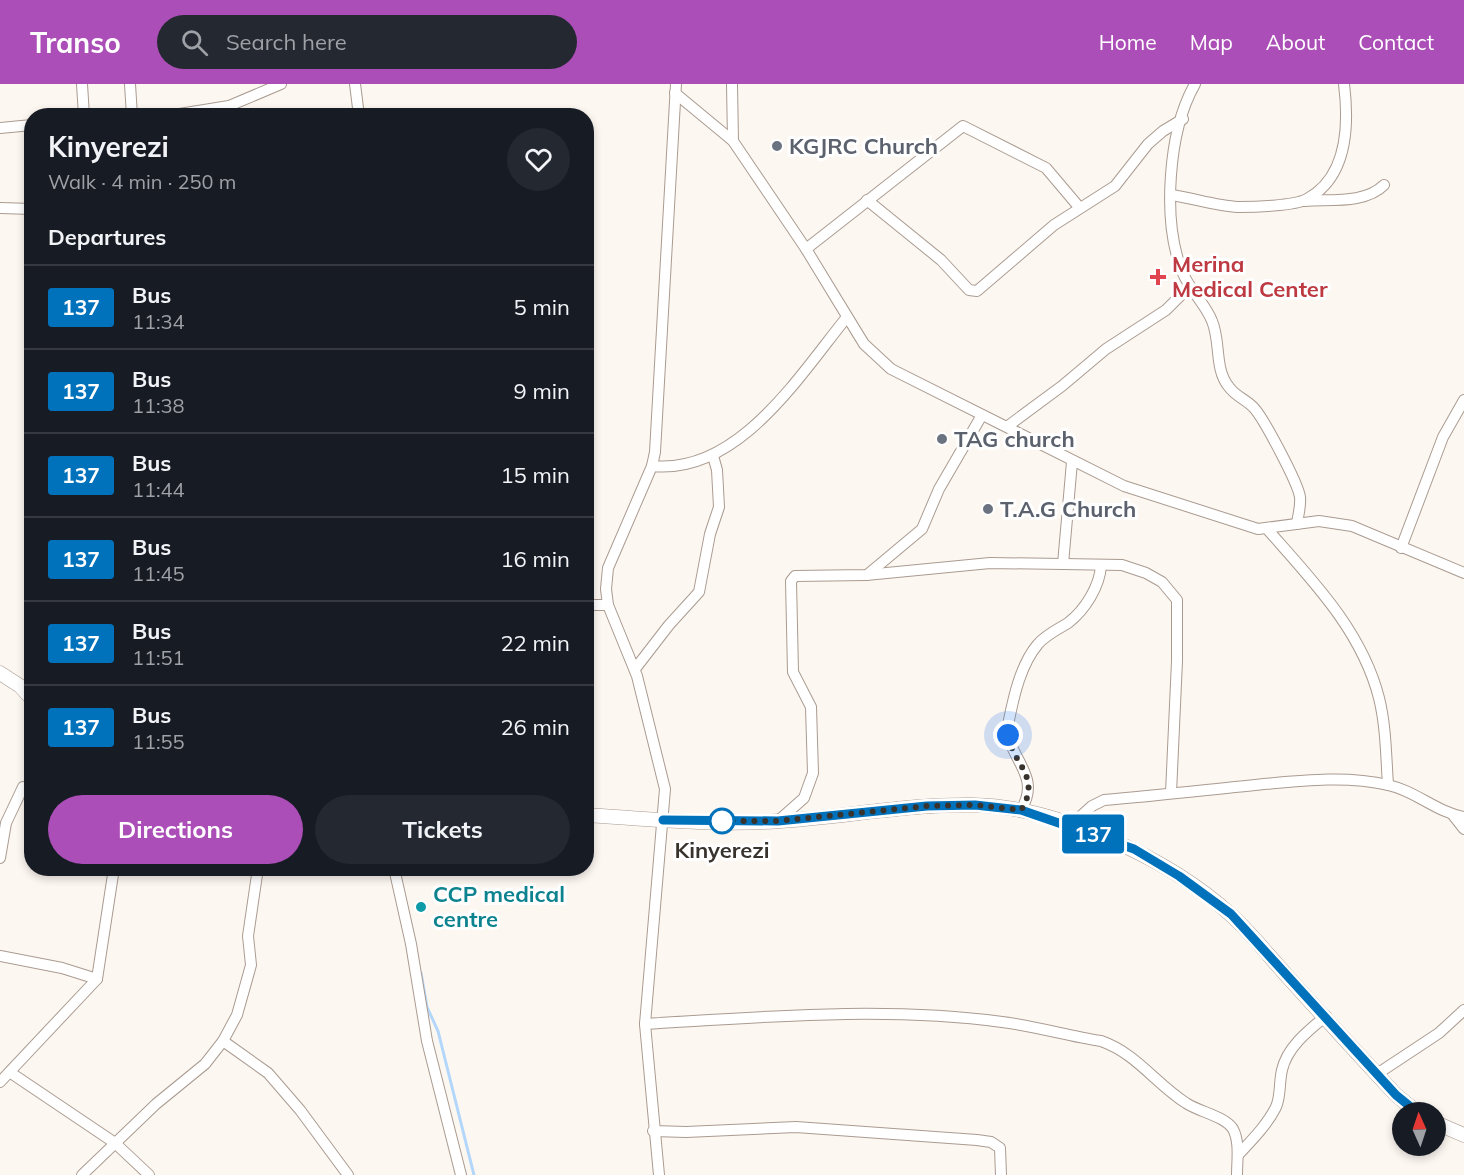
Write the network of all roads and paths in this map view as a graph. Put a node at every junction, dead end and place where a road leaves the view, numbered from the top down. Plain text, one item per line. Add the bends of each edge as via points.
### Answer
1 (82, 84) edge
2 (130, 84) edge
3 (281, 84) edge
4 (355, 84) edge
5 (732, 84) edge
6 (1196, 84) edge
7 (1344, 84) edge
8 (676, 88) edge
9 (84, 108) edge
10 (132, 108) edge
11 (217, 108) edge
12 (358, 108) edge
13 (1182, 119) junction
14 (24, 126) edge
15 (0, 128) edge
16 (733, 141) junction
17 (1384, 185) dead end
18 (1170, 195) junction
19 (867, 200) junction
20 (1305, 201) junction
21 (1078, 207) junction
22 (0, 208) edge
23 (24, 210) edge
24 (806, 249) junction
25 (1189, 287) junction
26 (847, 317) junction
27 (1464, 400) edge
28 (982, 415) junction
29 (1008, 426) junction
30 (713, 456) junction
31 (1072, 462) junction
32 (652, 466) junction
33 (1296, 524) junction
34 (1268, 530) junction
35 (1401, 548) junction
36 (1063, 564) junction
37 (1101, 565) junction
38 (1464, 573) edge
39 (867, 575) junction
40 (594, 605) edge
41 (608, 605) junction
42 (635, 669) junction
43 (0, 673) edge
44 (24, 690) edge
45 (1388, 785) junction
46 (23, 787) dead end
47 (1171, 794) junction
48 (1021, 810) junction
49 (1452, 815) junction
50 (594, 816) edge
51 (1464, 817) edge
52 (663, 820) junction
53 (778, 821) junction
54 (1070, 826) junction
55 (1464, 829) edge
56 (0, 856) edge
57 (113, 876) edge
58 (257, 876) edge
59 (396, 876) edge
60 (0, 956) edge
61 (97, 979) junction
62 (1464, 1010) edge
63 (1326, 1016) junction
64 (645, 1024) junction
65 (223, 1041) junction
66 (10, 1073) junction
67 (1377, 1074) junction
68 (0, 1082) edge
69 (1405, 1102) edge
70 (1446, 1127) edge
71 (653, 1131) junction
72 (1464, 1135) edge
73 (115, 1143) junction
74 (1238, 1155) junction
75 (82, 1175) edge
76 (149, 1175) edge
77 (348, 1175) edge
78 (461, 1175) edge
79 (659, 1175) edge
80 (1001, 1175) edge
81 (1237, 1175) edge

1 - 9 street
2 - 10 street
3 - 11 street
4 - 12 street
5 - 16 street
6 - 13 street
7 - 20 street via 1347,110 1343,150 1323,186
8 - 16 street
8 - 32 street
13 - 18 street
13 - 21 street via 1148,144 1115,186
14 - 15 street
16 - 24 street
17 - 20 street via 1375,194 1363,197
18 - 20 street via 1237,207
18 - 25 street via 1174,248
19 - 21 street via 963,126 1046,168
19 - 21 street via 974,292
19 - 24 street
22 - 23 street
24 - 26 street
25 - 29 street via 1166,310 1106,349
25 - 33 street via 1212,320 1220,365 1229,388 1254,408 1297,487 1300,503
26 - 28 street via 864,344 884,364
26 - 30 street via 782,398
27 - 35 street via 1443,437
28 - 29 street
28 - 39 street via 939,489 922,529
29 - 31 street
30 - 32 street via 685,466
30 - 42 street via 719,507 699,592
31 - 34 street via 1124,486
31 - 36 street
32 - 41 street via 608,568
33 - 34 street
33 - 35 street via 1319,521 1353,526
34 - 45 street via 1331,602 1367,665 1382,713
35 - 38 street
36 - 37 street
36 - 39 street via 990,563
37 - 47 street via 1122,565 1146,573 1162,582 1177,600
37 - 48 street via 1101,575 1089,599 1068,623 1036,645 1022,672 1008,735 1027,776 1027,799
39 - 53 street via 795,576 790,581 793,672 811,707 813,773 804,798
40 - 41 street
41 - 42 street
42 - 52 street via 665,789
43 - 44 street
45 - 47 street via 1306,781
45 - 49 street
46 - 56 street via 6,823
47 - 54 street via 1104,800
48 - 53 street via 975,805 927,806
48 - 54 street
49 - 51 street
49 - 55 street
50 - 52 street
52 - 53 street
52 - 64 street
54 - 63 street via 1134,849 1231,914
57 - 61 street
58 - 65 street via 248,936 251,965 237,1015
59 - 78 street via 427,1041
60 - 61 street
61 - 66 street
62 - 67 street via 1429,1040
63 - 67 street
63 - 74 street via 1295,1046 1282,1070 1276,1106
64 - 71 street
64 - 74 street via 752,1017 929,1017 1003,1022 1101,1041 1132,1057 1188,1104 1227,1122 1234,1130
65 - 73 street via 205,1064
65 - 77 street via 268,1073
66 - 68 street
66 - 73 street
67 - 69 street
70 - 72 street
71 - 79 street
71 - 80 street via 796,1127 977,1140 1000,1148
73 - 75 street
73 - 76 street
74 - 81 street

